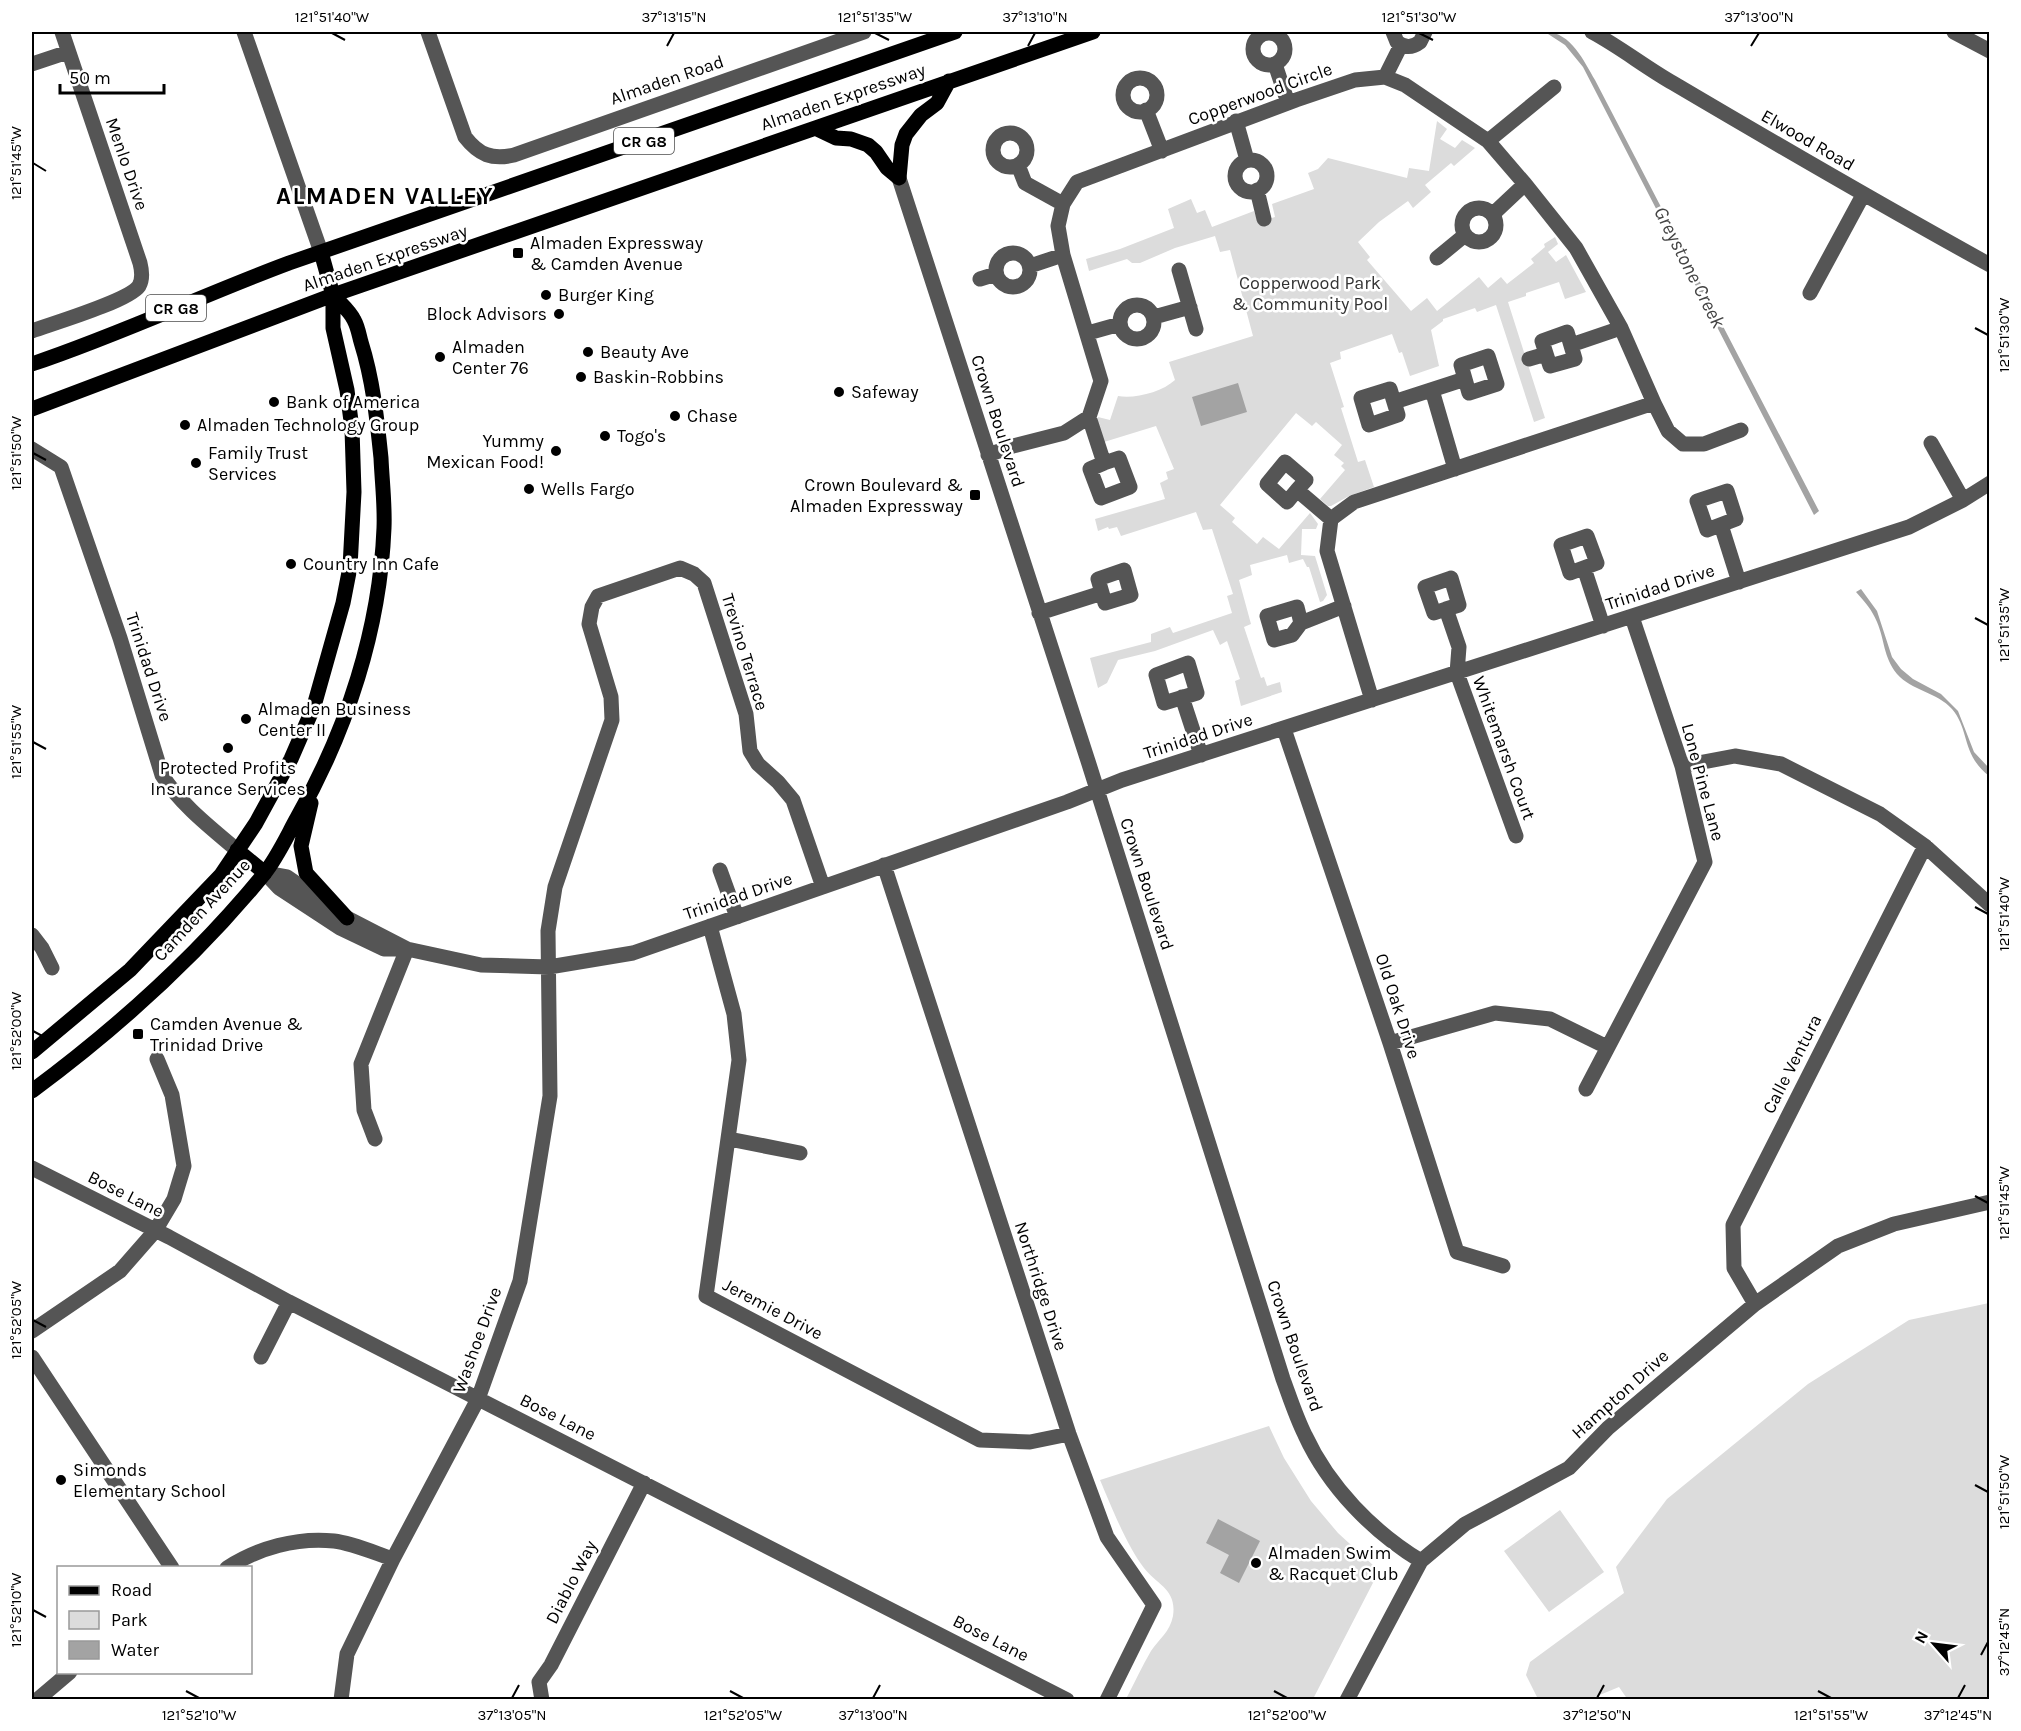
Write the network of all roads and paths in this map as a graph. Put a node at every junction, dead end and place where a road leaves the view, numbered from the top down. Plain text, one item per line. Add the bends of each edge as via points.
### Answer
1 (62, 32) edge
2 (244, 32) edge
3 (428, 32) edge
4 (864, 32) edge
5 (955, 32) edge
6 (1093, 32) edge
7 (1393, 32) edge
8 (1425, 32) edge
9 (1592, 32) edge
10 (1954, 32) edge
11 (1262, 33) edge
12 (1612, 36) edge
13 (1401, 45) junction
14 (1989, 51) edge
15 (68, 52) junction
16 (32, 64) edge
17 (1275, 64) junction
18 (1385, 77) junction
19 (949, 81) junction
20 (1554, 87) dead end
21 (1288, 103) junction
22 (1146, 110) junction
23 (1236, 121) junction
24 (815, 128) junction
25 (1488, 141) junction
26 (1162, 151) junction
27 (1246, 160) junction
28 (1018, 165) junction
29 (899, 177) junction
30 (1525, 184) junction
31 (1257, 190) junction
32 (1863, 195) junction
33 (1063, 204) junction
34 (1493, 214) junction
35 (1264, 219) dead end
36 (1465, 235) junction
37 (321, 252) junction
38 (1063, 255) junction
39 (1437, 258) dead end
40 (1989, 265) edge
41 (1030, 266) junction
42 (1179, 270) dead end
43 (996, 274) junction
44 (980, 279) dead end
45 (1810, 293) dead end
46 (333, 295) junction
47 (1190, 307) junction
48 (1154, 317) junction
49 (1120, 324) junction
50 (1621, 328) junction
51 (1196, 329) dead end
52 (32, 331) edge
53 (1088, 333) junction
54 (1529, 359) dead end
55 (32, 364) edge
56 (1465, 379) dead end
57 (1431, 390) junction
58 (1394, 402) dead end
59 (1654, 403) junction
60 (32, 409) edge
61 (1089, 417) junction
62 (1741, 430) dead end
63 (1931, 443) dead end
64 (33, 449) edge
65 (988, 455) junction
66 (1104, 463) dead end
67 (1455, 469) junction
68 (1989, 483) edge
69 (1297, 490) dead end
70 (1963, 500) junction
71 (1331, 519) junction
72 (1721, 525) dead end
73 (1584, 568) dead end
74 (1739, 582) junction
75 (1102, 593) dead end
76 (1344, 606) junction
77 (1446, 609) dead end
78 (1040, 614) junction
79 (1632, 617) junction
80 (1301, 623) dead end
81 (1604, 626) junction
82 (1457, 673) junction
83 (1182, 697) dead end
84 (1372, 700) junction
85 (1284, 729) junction
86 (1201, 755) junction
87 (1682, 766) junction
88 (314, 788) junction
89 (1097, 790) junction
90 (1516, 836) dead end
91 (1925, 846) junction
92 (237, 850) junction
93 (884, 865) junction
94 (720, 870) dead end
95 (265, 873) junction
96 (823, 887) junction
97 (1989, 905) edge
98 (737, 916) junction
99 (347, 918) junction
100 (710, 926) junction
101 (32, 935) edge
102 (407, 948) junction
103 (549, 967) junction
104 (52, 968) dead end
105 (1390, 1043) junction
106 (1607, 1047) junction
107 (32, 1052) edge
108 (157, 1059) dead end
109 (1586, 1089) dead end
110 (32, 1091) edge
111 (375, 1139) dead end
112 (729, 1139) junction
113 (800, 1153) dead end
114 (32, 1168) edge
115 (1989, 1202) edge
116 (155, 1231) junction
117 (1503, 1266) dead end
118 (289, 1302) junction
119 (1755, 1304) junction
120 (32, 1331) edge
121 (261, 1357) dead end
122 (32, 1358) edge
123 (478, 1399) junction
124 (1069, 1434) junction
125 (644, 1483) junction
126 (393, 1559) junction
127 (1421, 1562) junction
128 (171, 1566) edge
129 (230, 1566) edge
130 (68, 1674) edge
131 (37, 1700) edge
132 (341, 1700) edge
133 (542, 1700) edge
134 (1067, 1700) edge
135 (1107, 1700) edge
136 (1347, 1700) edge

1 - 15 street, Menlo Drive
2 - 37 street, Camden Avenue
3 - 4 street, Almaden Road via 465,137 482,154 492,157 514,155
5 - 37 main road, Almaden Expressway / CR G8
6 - 19 main road, Almaden Expressway / CR G8
7 - 13 street
8 - 13 street via 1416,45
9 - 12 street, Elwood Road
10 - 14 street
11 - 17 street via 1253,53 1259,62
11 - 17 street via 1273,33 1284,43 1284,53
12 - 32 street, Elwood Road via 1660,76
13 - 18 street
15 - 16 street
15 - 52 street, Menlo Drive via 142,276 140,285 129,294
17 - 21 street
18 - 21 street, Copperwood Circle via 1355,80
18 - 25 street, Copperwood Circle via 1405,84
19 - 24 main road, Almaden Expressway / CR G8
19 - 29 main road via 938,103 921,115 906,134
20 - 25 street
21 - 23 street, Copperwood Circle
22 - 22 street via 1130,109 1123,100 1129,74 1147,80 1155,88 1154,103
22 - 26 street
23 - 26 street, Copperwood Circle
23 - 27 street
24 - 29 main road via 836,138 868,145
24 - 46 main road, Almaden Expressway / CR G8
25 - 30 street, Copperwood Circle
26 - 33 street, Copperwood Circle via 1077,182
27 - 31 street via 1258,161 1265,169 1265,184
27 - 31 street via 1238,166 1236,181 1247,191
28 - 28 street via 1007,167 994,157 999,127 1024,139 1026,156
28 - 33 street via 1025,183
29 - 65 street, Crown Boulevard
30 - 34 street
30 - 50 street, Copperwood Circle via 1576,248
31 - 35 street
32 - 40 street, Elwood Road
32 - 45 street
33 - 38 street, Copperwood Circle via 1058,226
34 - 36 street via 1483,208 1467,213 1462,224
34 - 36 street via 1496,224 1490,238 1479,242
36 - 39 street
37 - 46 main road, Camden Avenue
37 - 55 main road, Almaden Expressway / CR G8
38 - 41 street
38 - 53 street, Copperwood Circle
41 - 43 street via 1023,256 1006,254 997,263
41 - 43 street via 1026,281 1017,287 1006,286
42 - 47 street
43 - 44 street
46 - 60 main road, Almaden Expressway / CR G8
46 - 88 main road, Camden Avenue via 354,319 365,356 378,432 384,525 379,582 356,683 337,739
46 - 92 main road, Camden Avenue via 333,328 352,429 350,567 314,706 291,759
47 - 48 street
47 - 51 street
48 - 49 street via 1147,308 1131,306 1122,313
48 - 49 street via 1154,328 1141,339 1125,334
49 - 53 street
50 - 54 street via 1571,345 1567,332 1542,341 1546,354
50 - 59 street, Copperwood Circle
53 - 61 street, Copperwood Circle via 1101,381
56 - 57 street
57 - 58 street
57 - 67 street
59 - 62 street, Copperwood Circle via 1668,431 1683,444 1704,444
59 - 67 street
61 - 65 street via 1064,433
61 - 66 street
63 - 70 street
64 - 92 street, Trinidad Drive via 61,466 162,775 171,790
65 - 78 street, Crown Boulevard
67 - 71 street via 1354,502
68 - 70 street, Trinidad Drive
69 - 71 street
70 - 74 street, Trinidad Drive via 1909,527
71 - 76 street via 1327,551
72 - 74 street
73 - 81 street
74 - 79 street, Trinidad Drive
75 - 78 street
76 - 80 street
76 - 84 street
77 - 82 street via 1459,647
78 - 89 street, Crown Boulevard
79 - 81 street, Trinidad Drive
79 - 87 street, Lone Pine Lane
81 - 82 street, Trinidad Drive
82 - 84 street, Trinidad Drive
82 - 90 street, Whitemarsh Court
83 - 86 street
84 - 85 street, Trinidad Drive
85 - 86 street, Trinidad Drive
85 - 105 street, Old Oak Drive
86 - 89 street, Trinidad Drive
87 - 91 street via 1735,756 1781,764 1880,814
87 - 106 street, Lone Pine Lane via 1705,862
88 - 95 main road, Camden Avenue
88 - 99 main road via 301,846 306,873
89 - 93 street, Trinidad Drive
89 - 127 street, Crown Boulevard via 1280,1370 1305,1436 1351,1503 1377,1529
91 - 97 street
91 - 119 street, Calle Ventura via 1733,1225 1734,1268
92 - 95 main road, Trinidad Drive
92 - 107 main road, Camden Avenue via 221,875 148,952
93 - 96 street, Trinidad Drive
93 - 124 street, Northridge Drive
94 - 98 street
95 - 99 street, Trinidad Drive via 287,877
95 - 102 street, Trinidad Drive via 279,888 340,928 384,949
95 - 110 main road, Camden Avenue via 147,997
96 - 98 street, Trinidad Drive
96 - 103 street, Trevino Terrace via 793,800 750,751 746,714 704,583 680,568 604,593 592,607 589,624 611,697 612,720 555,887 548,931
98 - 100 street, Trinidad Drive
99 - 102 street, Trinidad Drive
100 - 103 street, Trinidad Drive via 633,953
100 - 112 street, Jeremie Drive via 734,1014 740,1060
101 - 104 street
102 - 103 street, Trinidad Drive via 481,965
102 - 111 street via 361,1064 364,1110
103 - 123 street, Washoe Drive via 550,1096 520,1281
105 - 106 street via 1495,1013 1550,1019
105 - 117 street, Old Oak Drive via 1457,1252
106 - 109 street, Lone Pine Lane
108 - 116 street via 172,1095 184,1166 174,1199
112 - 113 street
112 - 124 street, Jeremie Drive via 706,1296 980,1440 1030,1442
114 - 116 street, Bose Lane
115 - 119 street, Hampton Drive via 1894,1224 1838,1246
116 - 118 street, Bose Lane
116 - 120 street via 120,1271
118 - 121 street
118 - 123 street, Bose Lane
119 - 127 street, Hampton Drive via 1608,1428 1569,1468 1465,1524
122 - 128 street
123 - 125 street, Bose Lane
123 - 126 street, Washoe Drive
124 - 135 street, Northridge Drive via 1107,1537 1154,1605
125 - 133 street, Diablo Way via 539,1682
125 - 134 street, Bose Lane
126 - 129 street via 335,1541 283,1543
126 - 132 street, Washoe Drive via 347,1654
127 - 136 street, Hampton Drive
130 - 131 street

